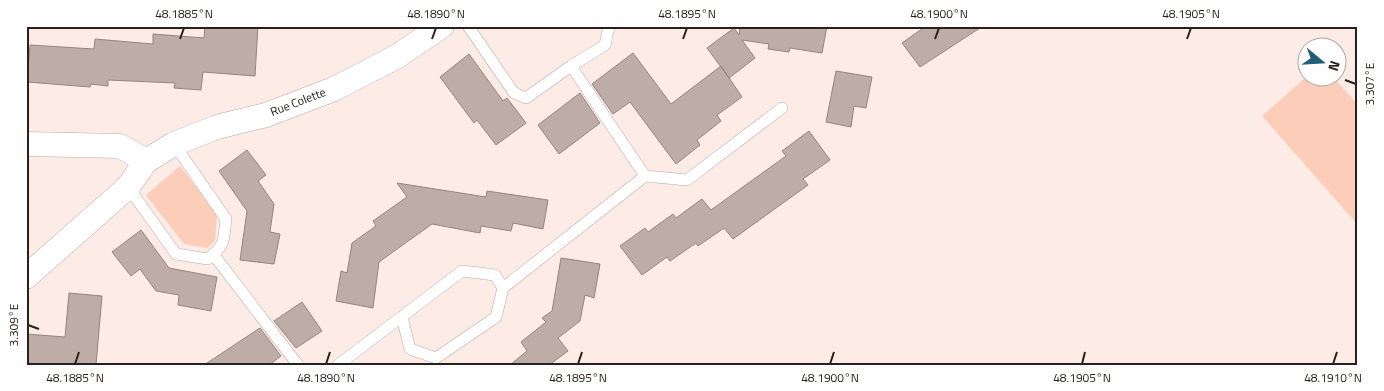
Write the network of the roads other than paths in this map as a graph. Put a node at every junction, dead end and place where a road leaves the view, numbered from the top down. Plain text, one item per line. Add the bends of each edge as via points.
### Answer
1 (442, 26) edge
2 (468, 26) edge
3 (609, 26) edge
4 (571, 66) junction
5 (782, 108) dead end
6 (26, 144) edge
7 (174, 144) junction
8 (146, 161) junction
9 (645, 176) junction
10 (128, 187) junction
11 (213, 254) junction
12 (26, 277) edge
13 (504, 288) junction
14 (402, 316) junction
15 (298, 365) edge
16 (338, 365) edge

1 - 7 street, Rue Colette via 396,58 334,89
2 - 4 lane via 514,93 526,98
3 - 4 lane via 605,45
4 - 9 lane
5 - 9 lane via 687,180
6 - 8 street via 120,146
7 - 8 street, Rue Colette
7 - 11 lane via 226,219 222,246
8 - 10 street
9 - 13 lane
10 - 11 lane via 176,254 208,259
10 - 12 street
11 - 15 lane
13 - 14 lane via 495,275 462,271
13 - 14 lane via 496,317 436,358 410,349
14 - 16 lane

